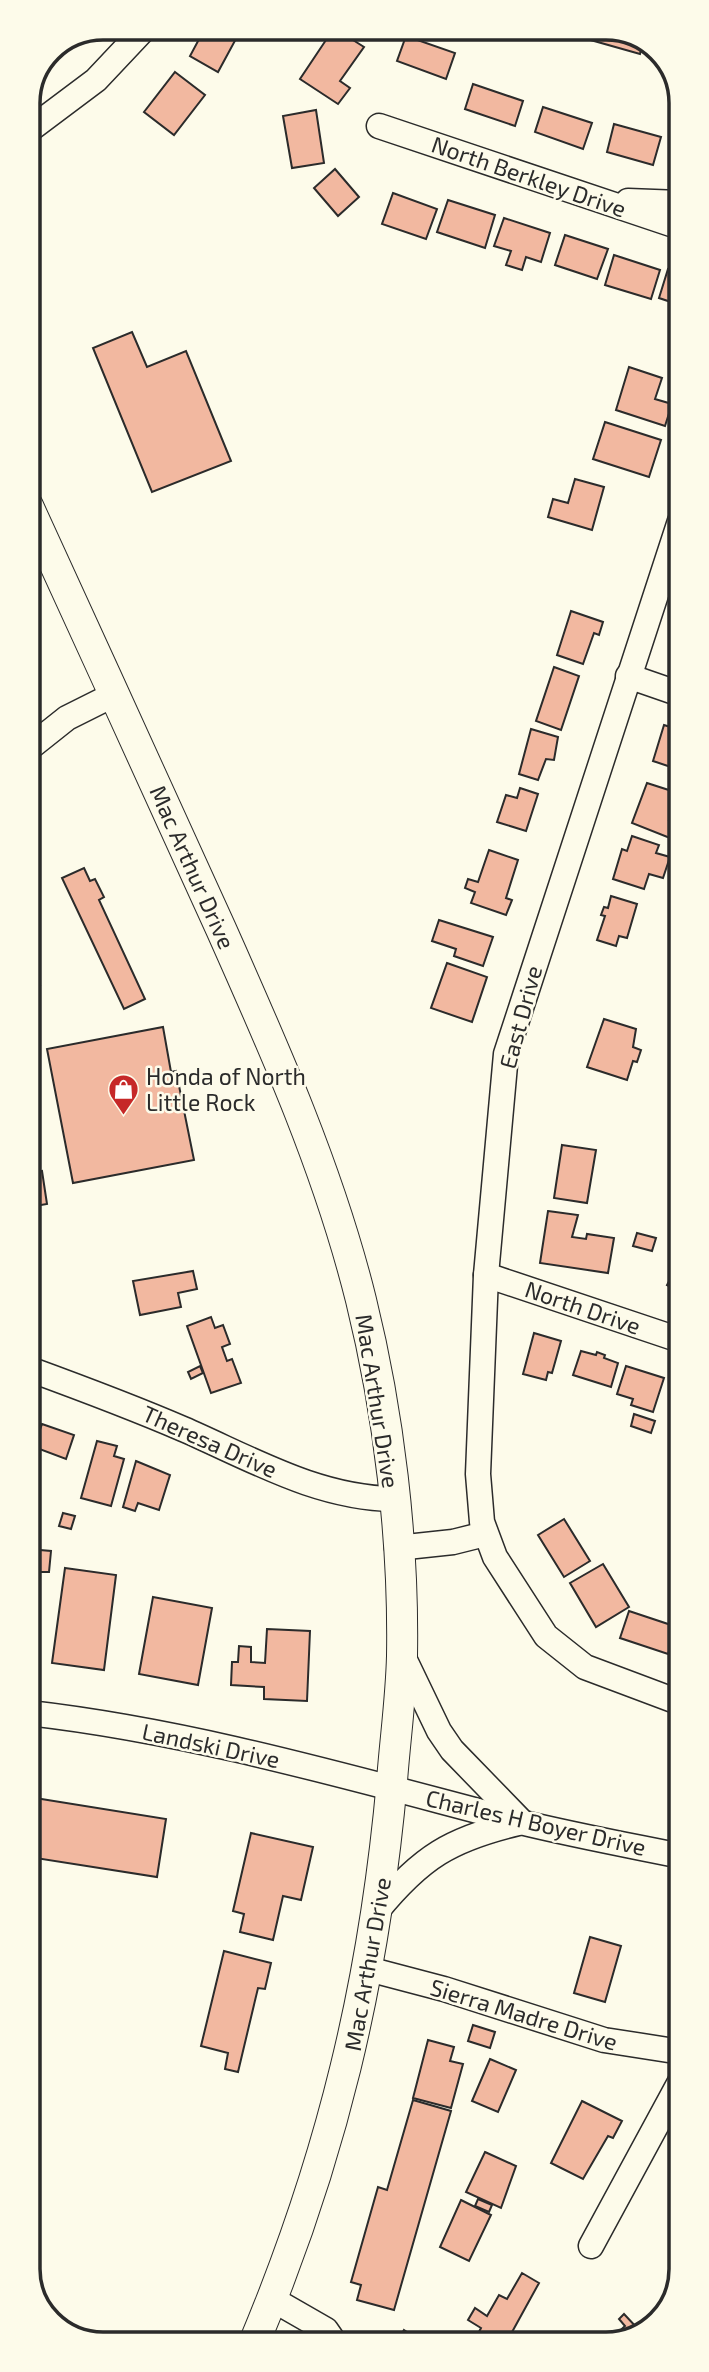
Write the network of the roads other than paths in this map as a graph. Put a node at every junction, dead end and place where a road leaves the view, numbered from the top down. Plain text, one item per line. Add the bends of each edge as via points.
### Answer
1 (134, 40) edge
2 (40, 122) edge
3 (379, 126) dead end
4 (594, 198) junction
5 (669, 202) edge
6 (669, 223) edge
7 (40, 533) edge
8 (669, 554) edge
9 (628, 676) junction
10 (669, 690) edge
11 (113, 695) junction
12 (40, 741) edge
13 (486, 1275) junction
14 (669, 1336) edge
15 (40, 1373) edge
16 (394, 1499) junction
17 (485, 1534) junction
18 (397, 1548) junction
19 (402, 1653) junction
20 (669, 1699) edge
21 (40, 1715) edge
22 (391, 1787) junction
23 (522, 1822) junction
24 (669, 1853) edge
25 (377, 1911) junction
26 (368, 1969) junction
27 (669, 2050) edge
28 (669, 2102) edge
29 (591, 2246) dead end
30 (272, 2299) junction
31 (258, 2332) edge
32 (328, 2332) edge

1 - 2 street via 96,80
3 - 4 street, North Berkley Drive
4 - 5 street
4 - 6 street, North Berkley Drive
7 - 11 main road, Mac Arthur Drive
8 - 9 street, East Drive
9 - 10 street
9 - 13 street, East Drive via 506,1054
11 - 12 street via 67,719
11 - 16 main road, Mac Arthur Drive via 278,1058 333,1205 376,1366
13 - 14 street, North Drive
13 - 17 street, East Drive via 478,1474
15 - 16 street, Theresa Drive via 310,1484 354,1496
16 - 18 main road, Mac Arthur Drive
17 - 18 street
17 - 20 street, East Drive via 534,1620 568,1655 604,1676
18 - 19 main road, Mac Arthur Drive
19 - 22 main road, Mac Arthur Drive
19 - 23 street via 439,1731
21 - 22 street, Landski Drive via 150,1731
22 - 23 street, Charles H Boyer Drive
22 - 25 main road, Mac Arthur Drive
23 - 24 street, Charles H Boyer Drive
23 - 25 street via 443,1848 410,1874
25 - 26 main road, Mac Arthur Drive
26 - 27 street, Sierra Madre Drive via 604,2040
26 - 30 main road, Mac Arthur Drive via 331,2126
28 - 29 street
30 - 31 main road, Mac Arthur Drive
30 - 32 street

